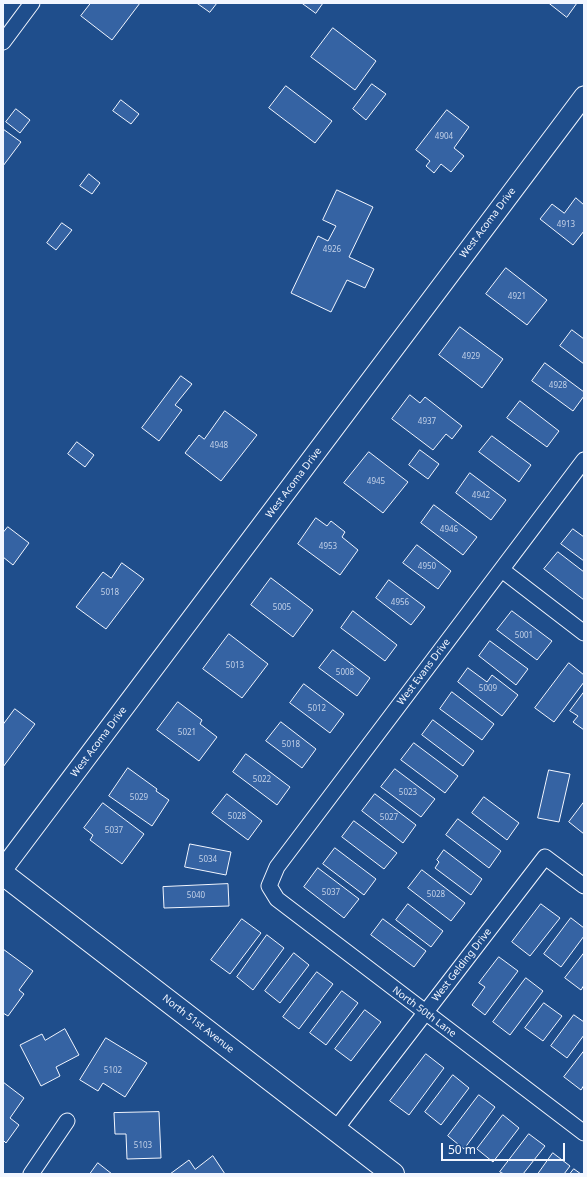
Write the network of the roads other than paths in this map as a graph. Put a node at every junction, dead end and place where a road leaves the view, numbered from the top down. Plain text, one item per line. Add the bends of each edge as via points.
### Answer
1 (32, 3) edge
2 (3, 42) edge
3 (584, 96) edge
4 (584, 460) edge
5 (502, 570) junction
6 (584, 633) edge
7 (3, 869) edge
8 (3, 874) edge
9 (269, 886) joint
10 (584, 886) edge
11 (425, 1013) junction
12 (67, 1121) dead end
13 (335, 1130) junction
14 (584, 1133) edge
15 (31, 1174) edge
16 (393, 1174) edge

1 - 2 street
3 - 7 street, West Acoma Drive
4 - 5 street, West Evans Drive
5 - 6 street
5 - 9 street, West Evans Drive via 281,861
8 - 13 main road, North 51st Avenue
9 - 11 street, North 50th Lane via 277,899
10 - 11 street, West Gelding Drive via 545,857
11 - 13 street, West Gelding Drive
11 - 14 street, North 50th Lane
12 - 15 street
13 - 16 main road, North 51st Avenue

